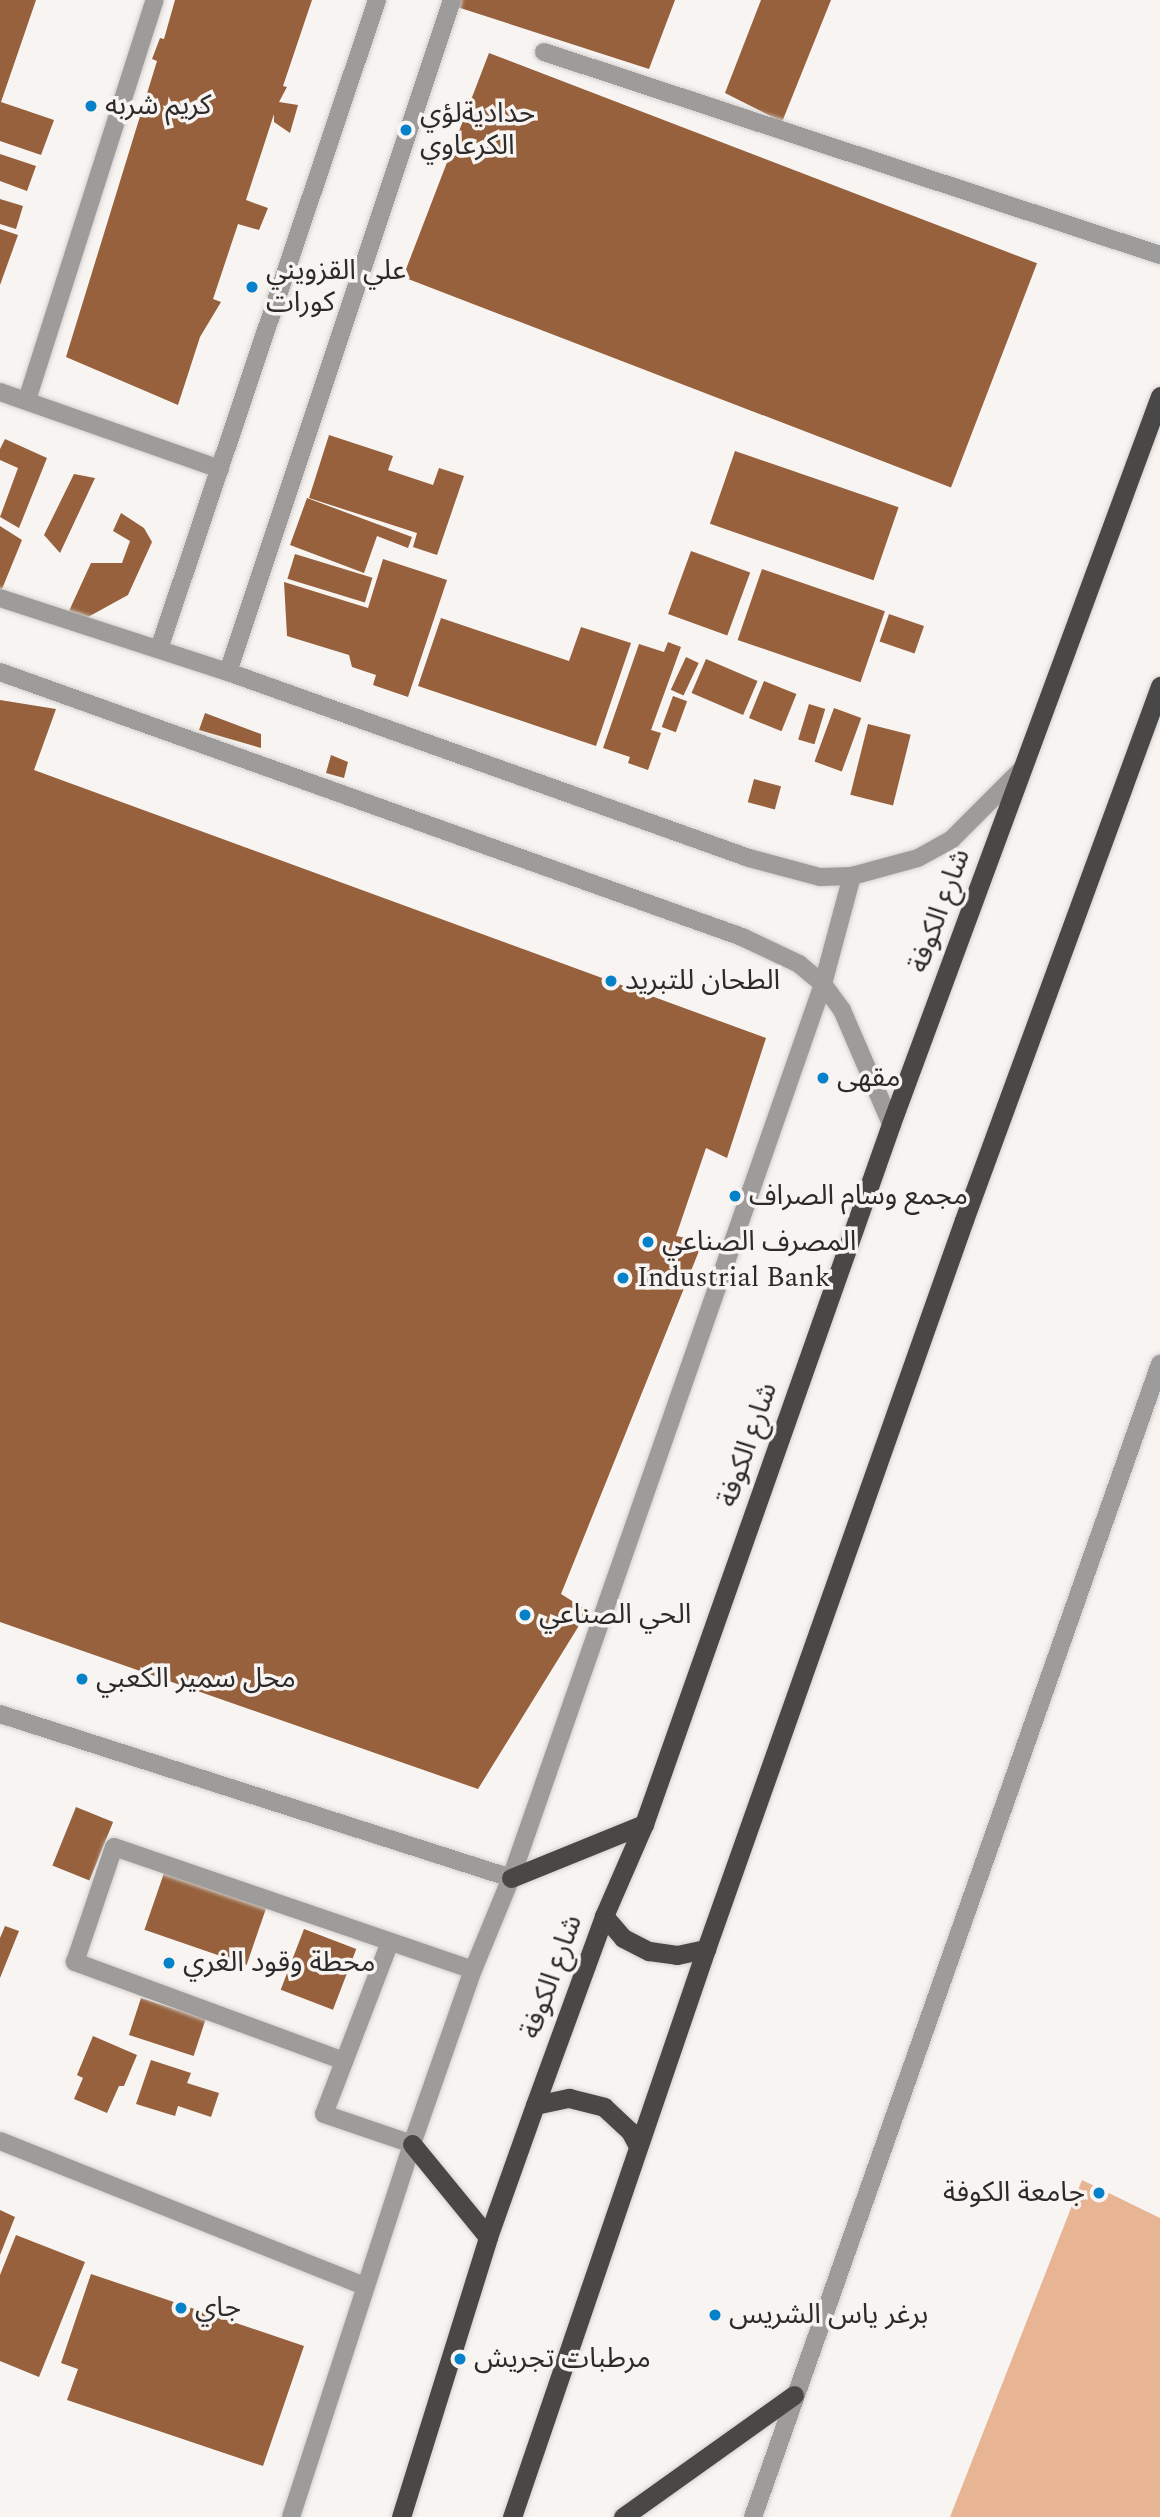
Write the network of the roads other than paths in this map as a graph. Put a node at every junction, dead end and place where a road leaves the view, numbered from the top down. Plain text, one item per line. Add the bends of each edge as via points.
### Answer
1 (155, 0) edge
2 (377, 0) edge
3 (453, 0) edge
4 (544, 52) dead end
5 (1160, 255) edge
6 (0, 392) edge
7 (1160, 396) edge
8 (27, 400) junction
9 (219, 469) junction
10 (0, 598) edge
11 (159, 649) junction
12 (0, 672) edge
13 (228, 672) junction
14 (1160, 686) edge
15 (1022, 769) junction
16 (852, 876) junction
17 (823, 984) junction
18 (891, 1124) junction
19 (1160, 1364) edge
20 (0, 1714) edge
21 (644, 1824) junction
22 (511, 1878) junction
23 (604, 1916) junction
24 (390, 1942) junction
25 (706, 1949) junction
26 (473, 1970) junction
27 (344, 2061) junction
28 (535, 2105) junction
29 (0, 2141) edge
30 (412, 2144) junction
31 (638, 2147) junction
32 (488, 2237) junction
33 (365, 2286) junction
34 (794, 2395) junction
35 (291, 2517) edge
36 (401, 2517) edge
37 (512, 2517) edge
38 (623, 2517) edge
39 (753, 2517) edge

1 - 8 street
2 - 9 street
3 - 13 street
4 - 5 street
6 - 8 street
7 - 15 highway, شارع الكوفة
8 - 9 street
9 - 11 street
10 - 11 street
11 - 13 street
12 - 17 street via 742,937 799,964
13 - 16 street via 749,858 820,877
14 - 25 highway
15 - 16 street via 953,839 918,858
15 - 18 highway, شارع الكوفة
16 - 17 street
17 - 18 street via 842,1010
17 - 22 street
18 - 21 highway, شارع الكوفة
19 - 34 street
20 - 22 street
21 - 22 highway
21 - 23 highway, شارع الكوفة
22 - 26 street
23 - 25 highway via 623,1938 649,1951 677,1955
23 - 28 highway, شارع الكوفة
24 - 26 street
24 - 27 street
24 - 27 street via 114,1847 75,1962
25 - 31 highway
26 - 30 street
27 - 30 street via 324,2114
28 - 31 highway via 569,2098 604,2106 630,2130
28 - 32 highway, شارع الكوفة
29 - 33 street
30 - 32 highway
30 - 33 street
31 - 37 highway
32 - 36 highway, شارع الكوفة
33 - 35 street
34 - 38 highway
34 - 39 street

